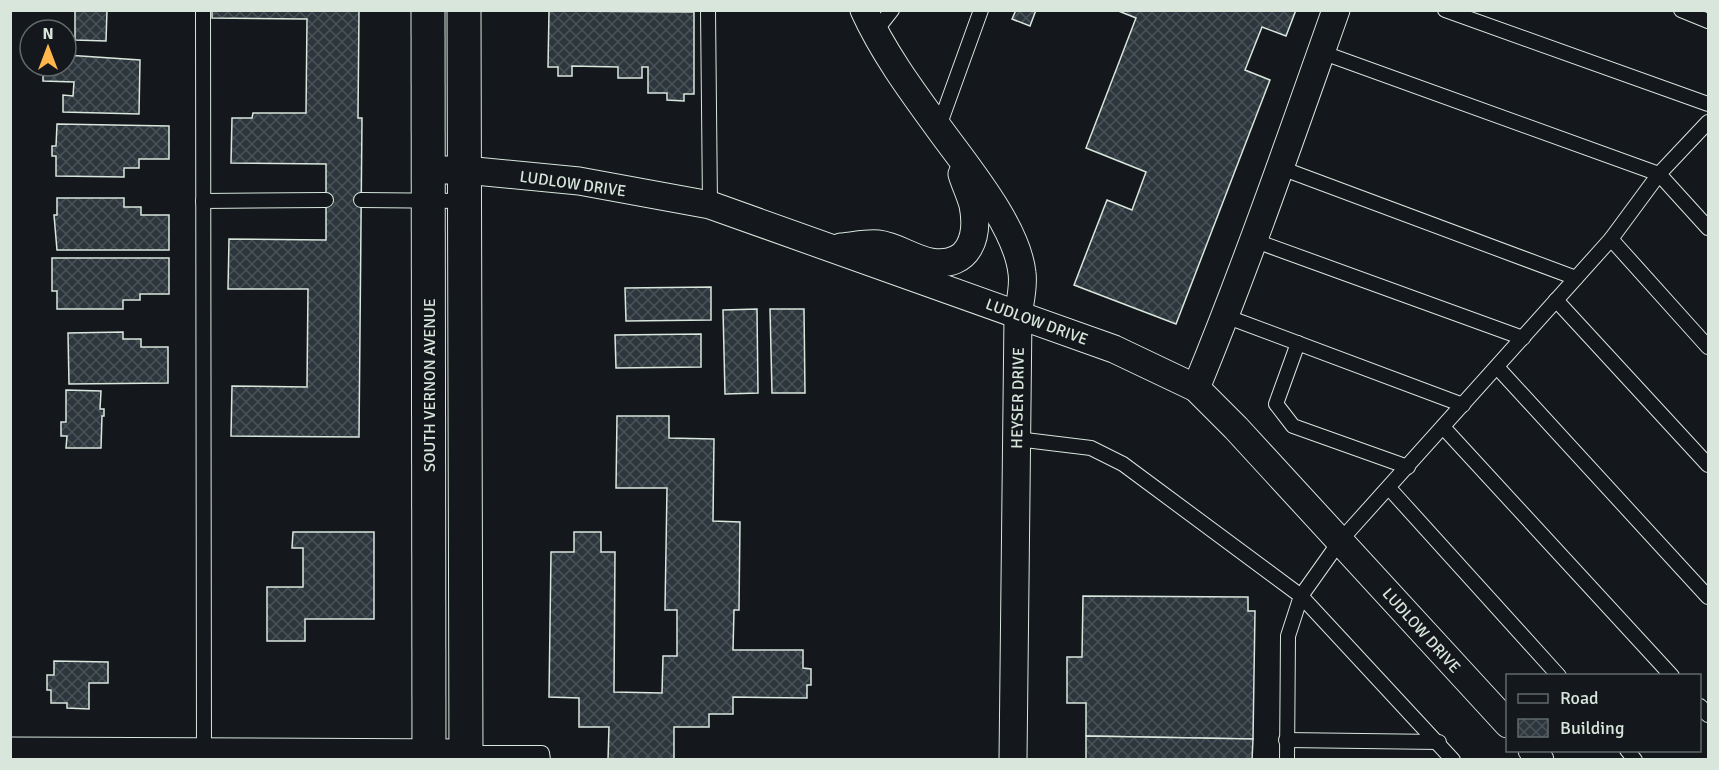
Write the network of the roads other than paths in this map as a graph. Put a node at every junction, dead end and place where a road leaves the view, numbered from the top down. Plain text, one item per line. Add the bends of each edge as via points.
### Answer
1 (203, 10) edge
2 (428, 10) edge
3 (464, 10) edge
4 (708, 10) edge
5 (892, 10) edge
6 (981, 10) edge
7 (1336, 10) edge
8 (1445, 10) edge
9 (1681, 10) edge
10 (1708, 21) edge
11 (869, 22) edge
12 (1321, 52) junction
13 (1708, 104) edge
14 (1708, 122) edge
15 (945, 137) junction
16 (1281, 168) junction
17 (1659, 174) junction
18 (429, 185) junction
19 (465, 185) junction
20 (326, 200) dead end
21 (361, 200) dead end
22 (203, 201) junction
23 (710, 205) junction
24 (1708, 228) edge
25 (1611, 239) junction
26 (1253, 240) junction
27 (829, 248) junction
28 (1576, 278) junction
29 (1556, 300) junction
30 (1018, 315) junction
31 (1225, 316) junction
32 (1522, 338) junction
33 (1298, 343) junction
34 (1708, 347) edge
35 (1497, 367) junction
36 (1196, 388) junction
37 (1463, 405) junction
38 (1443, 427) junction
39 (1017, 439) junction
40 (1708, 465) edge
41 (1408, 467) junction
42 (1389, 488) junction
43 (1340, 541) junction
44 (1301, 596) junction
45 (1708, 597) edge
46 (1558, 674) edge
47 (1671, 674) edge
48 (1506, 722) edge
49 (1286, 740) junction
50 (1439, 742) junction
51 (10, 751) edge
52 (204, 755) edge
53 (429, 756) edge
54 (466, 756) edge
55 (543, 759) edge
56 (1013, 759) edge
57 (1287, 759) edge
58 (1453, 759) edge

1 - 22 lane
2 - 18 main road, SOUTH VERNON AVENUE
3 - 19 main road
4 - 23 lane
5 - 11 lane
6 - 15 lane
7 - 12 street
8 - 13 lane
9 - 10 lane
11 - 15 street, HEYSER DRIVE
12 - 16 street
12 - 17 lane
14 - 17 lane
15 - 27 street via 973,204 972,245 963,256 948,262 931,262 879,244
15 - 30 street, HEYSER DRIVE via 1007,225 1023,275
16 - 26 street
16 - 28 lane
17 - 24 lane
17 - 25 lane
18 - 19 street, LUDLOW DRIVE
18 - 21 lane
18 - 53 main road, SOUTH VERNON AVENUE
19 - 23 street, LUDLOW DRIVE via 579,181
19 - 54 main road
20 - 22 lane
22 - 52 lane
23 - 27 street, LUDLOW DRIVE
25 - 28 lane
25 - 34 lane
26 - 31 street
26 - 32 lane
27 - 30 street, LUDLOW DRIVE
28 - 29 lane
29 - 32 lane
29 - 40 lane
30 - 36 street, LUDLOW DRIVE via 1114,349
30 - 39 street, HEYSER DRIVE
31 - 33 lane
31 - 36 street
32 - 35 lane
33 - 37 lane
33 - 41 lane via 1276,404 1293,426
35 - 37 lane
35 - 45 lane
36 - 43 street, LUDLOW DRIVE
37 - 38 lane
38 - 41 lane
38 - 47 lane
39 - 44 lane via 1091,448 1123,464
39 - 56 street, HEYSER DRIVE
41 - 42 lane
42 - 43 lane
42 - 46 lane
43 - 44 lane
43 - 48 street, LUDLOW DRIVE
44 - 49 lane via 1288,636
44 - 50 lane
49 - 50 lane
49 - 57 lane
50 - 58 lane
51 - 52 street
52 - 53 street
53 - 54 street
54 - 55 lane via 542,753

